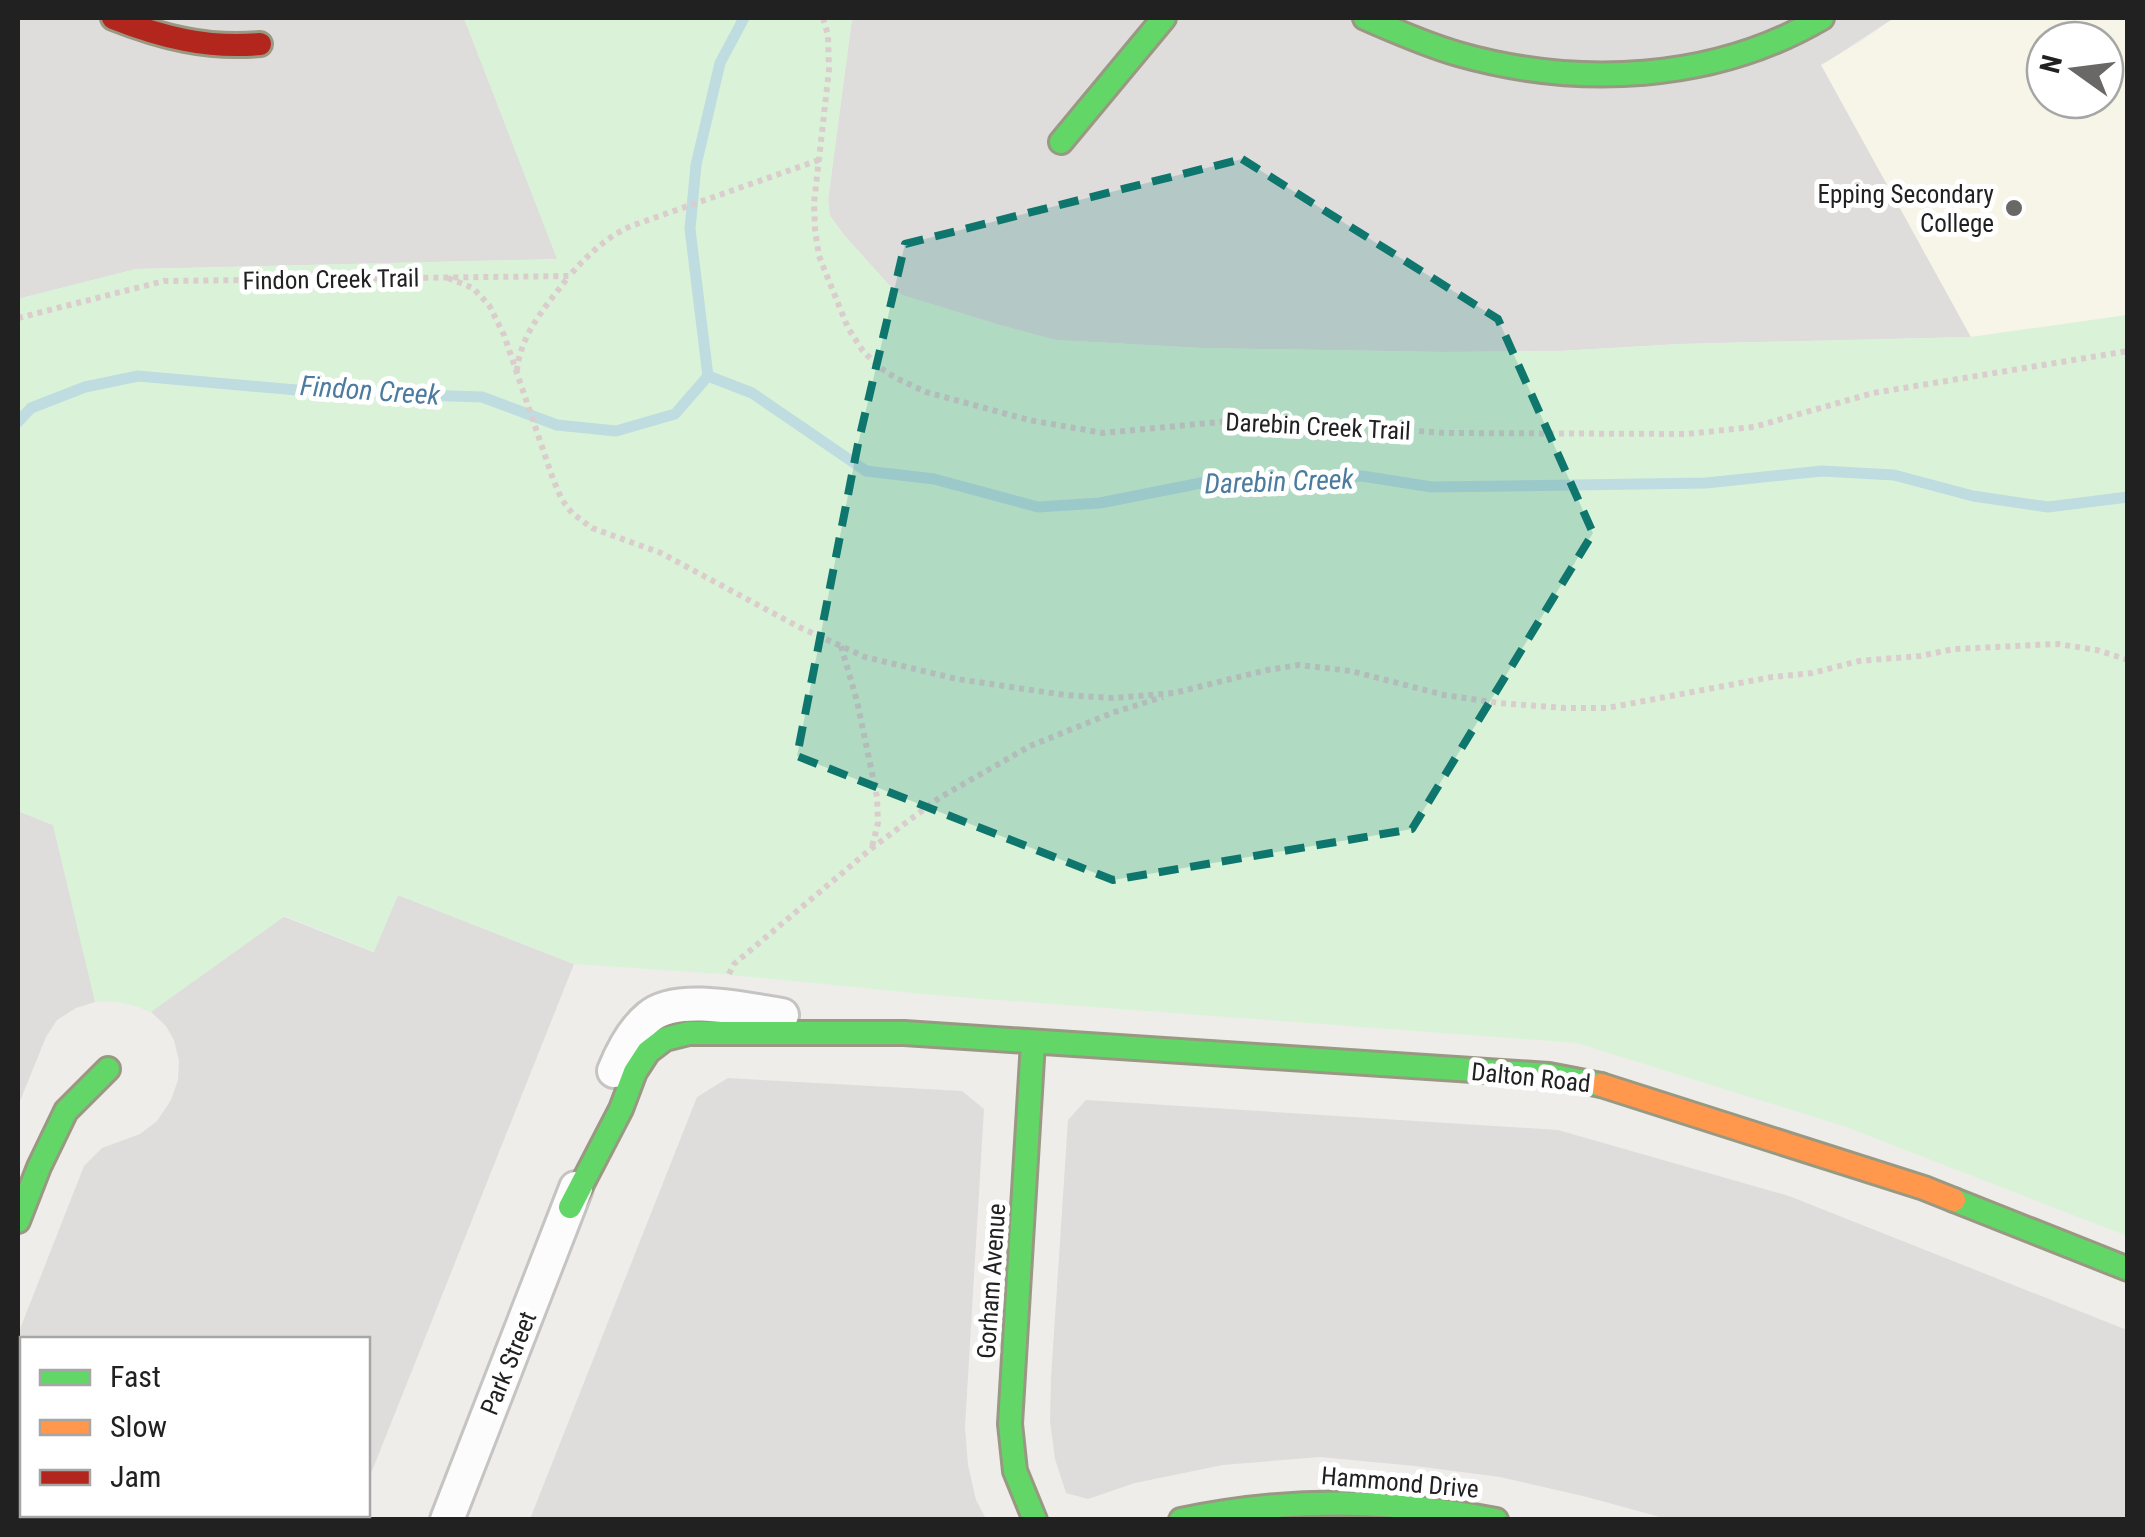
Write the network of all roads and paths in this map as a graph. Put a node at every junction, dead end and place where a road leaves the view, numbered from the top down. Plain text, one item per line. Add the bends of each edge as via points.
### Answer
1 (114, 18) edge
2 (823, 18) edge
3 (1164, 18) edge
4 (1365, 18) edge
5 (1822, 18) edge
6 (260, 44) dead end
7 (1061, 142) dead end
8 (819, 160) junction
9 (569, 276) junction
10 (448, 278) junction
11 (18, 318) edge
12 (2128, 351) edge
13 (516, 377) junction
14 (841, 646) junction
15 (2128, 660) edge
16 (1174, 693) junction
17 (872, 848) junction
18 (724, 1007) junction
19 (658, 1026) junction
20 (904, 1033) junction
21 (1033, 1042) junction
22 (108, 1068) dead end
23 (18, 1221) edge
24 (2128, 1269) edge
25 (446, 1520) edge
26 (1035, 1520) edge
27 (1180, 1520) edge
28 (1496, 1520) edge

1 - 6 street via 190,44
2 - 8 path, Darebin Creek Trail via 829,70
3 - 7 street
4 - 5 street via 1524,70 1627,76 1726,58
8 - 9 path via 613,234
8 - 12 path, Darebin Creek Trail via 819,256 862,350 926,392 1079,430 1251,418 1445,433 1718,432 1872,393
9 - 10 path, Findon Creek Trail
9 - 13 path via 526,337
10 - 11 path, Findon Creek Trail via 164,281
10 - 13 path via 473,288 489,305
13 - 14 path via 572,513
14 - 16 path via 957,680 1065,696
14 - 17 path via 878,797
15 - 16 path via 2058,644 1954,649 1608,708 1463,698 1299,665
16 - 17 path via 1030,746 939,798
17 - 18 path via 734,964
18 - 19 street, Dalton Road via 674,1006
18 - 20 street, Dalton Road
19 - 20 street, Dalton Road via 689,1033
19 - 25 street, Park Street via 633,1033 617,1064 570,1207
20 - 21 street, Dalton Road
21 - 24 street, Dalton Road via 1549,1075 1598,1084 1924,1188
21 - 26 street, Gorham Avenue via 1010,1424 1015,1471
22 - 23 street via 66,1110
27 - 28 street, Hammond Drive via 1337,1500

